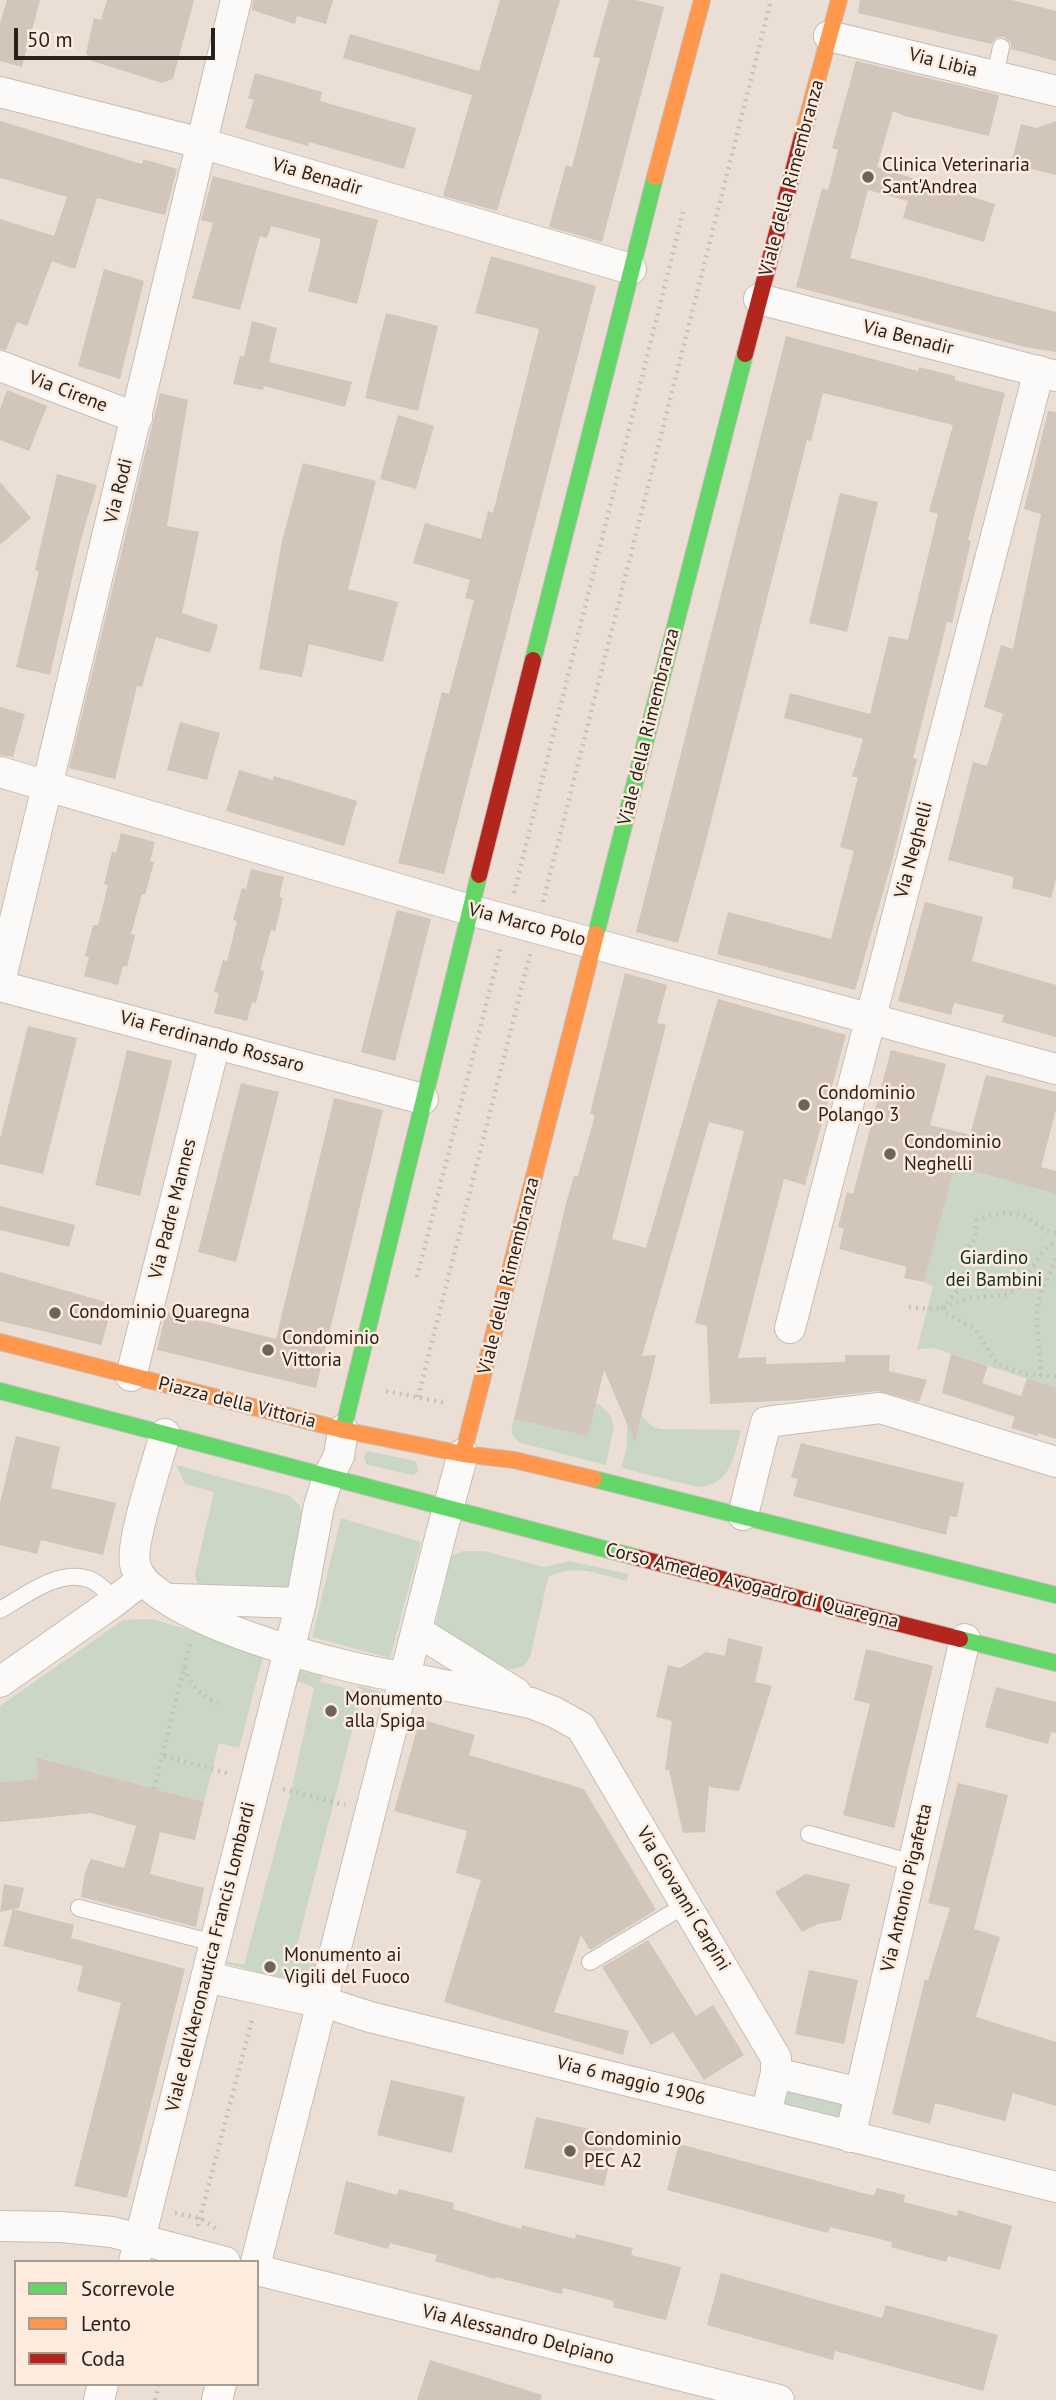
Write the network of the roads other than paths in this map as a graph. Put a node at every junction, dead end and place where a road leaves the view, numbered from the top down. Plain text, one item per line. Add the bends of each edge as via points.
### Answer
1 (236, 0) edge
2 (839, 0) edge
3 (695, 2) edge
4 (830, 36) junction
5 (1001, 47) dead end
6 (995, 76) junction
7 (1056, 91) edge
8 (0, 92) edge
9 (201, 143) junction
10 (631, 270) junction
11 (759, 299) junction
12 (0, 366) edge
13 (1048, 374) edge
14 (137, 418) junction
15 (0, 772) edge
16 (48, 786) junction
17 (470, 910) junction
18 (593, 943) junction
19 (0, 984) edge
20 (870, 1018) junction
21 (215, 1043) junction
22 (1056, 1069) edge
23 (423, 1099) junction
24 (789, 1328) dead end
25 (0, 1342) edge
26 (131, 1376) junction
27 (0, 1391) edge
28 (343, 1430) junction
29 (165, 1434) junction
30 (464, 1454) junction
31 (1056, 1462) edge
32 (328, 1477) junction
33 (448, 1508) junction
34 (743, 1515) junction
35 (142, 1580) junction
36 (1056, 1595) edge
37 (169, 1599) junction
38 (116, 1601) junction
39 (301, 1603) junction
40 (0, 1610) edge
41 (417, 1631) junction
42 (965, 1639) junction
43 (288, 1652) junction
44 (1056, 1663) edge
45 (405, 1677) junction
46 (0, 1682) edge
47 (531, 1703) junction
48 (809, 1834) dead end
49 (913, 1863) junction
50 (687, 1904) junction
51 (79, 1908) dead end
52 (215, 1943) junction
53 (590, 1962) dead end
54 (206, 1977) junction
55 (321, 2003) junction
56 (776, 2073) junction
57 (860, 2093) junction
58 (766, 2114) junction
59 (850, 2137) junction
60 (1056, 2187) edge
61 (0, 2226) edge
62 (224, 2247) edge
63 (137, 2250) edge
64 (257, 2260) edge
65 (259, 2270) edge
66 (779, 2400) edge

1 - 9 street, Via Rodi
2 - 4 street, Viale della Rimembranza
3 - 10 street
4 - 6 street, Via Libia
4 - 11 street, Viale della Rimembranza
5 - 6 lane
6 - 7 street, Via Libia
8 - 9 street, Via Benadir
9 - 10 street, Via Benadir
9 - 14 street, Via Rodi
10 - 17 street
11 - 13 street, Via Benadir
11 - 18 street, Viale della Rimembranza
12 - 14 street, Via Cirene
13 - 20 street, Via Neghelli
14 - 16 street, Via Rodi
15 - 16 street, Via Marco Polo
16 - 17 street, Via Marco Polo
16 - 19 street, Via Rodi
17 - 18 street, Via Marco Polo
17 - 23 street
18 - 20 street, Via Marco Polo
18 - 30 street, Viale della Rimembranza
19 - 21 street, Via Ferdinando Rossaro
20 - 22 street, Via Marco Polo
20 - 24 street, Via Neghelli
21 - 23 street, Via Ferdinando Rossaro
21 - 26 street, Via Padre Mannes
23 - 28 street
25 - 26 street
26 - 28 street, Piazza della Vittoria
27 - 29 street
28 - 30 street, Piazza della Vittoria
28 - 32 street via 339,1456
29 - 32 street
29 - 35 street via 136,1540 135,1564
30 - 33 street
30 - 34 street via 514,1460
31 - 34 street via 880,1408 766,1422
32 - 33 street
32 - 39 street
33 - 41 street
33 - 42 street, Corso Amedeo Avogadro di Quaregna
34 - 36 street
35 - 37 street
35 - 38 street
37 - 39 street
37 - 43 street via 200,1617
38 - 40 lane via 92,1581 64,1578
38 - 46 street
39 - 43 street
41 - 45 street
41 - 47 street
42 - 44 street, Corso Amedeo Avogadro di Quaregna
42 - 49 street, Via Antonio Pigafetta
43 - 45 street
43 - 52 street, Viale dell'Aeronautica Francis Lombardi
45 - 47 street
45 - 55 street
47 - 50 street, Via Giovanni Carpini via 581,1727
48 - 49 lane
49 - 57 street, Via Antonio Pigafetta
50 - 53 lane
50 - 56 street, Via Giovanni Carpini via 776,2057
51 - 52 lane
52 - 54 street, Viale dell'Aeronautica Francis Lombardi
54 - 55 street, Via 6 maggio 1906
54 - 63 street, Viale dell'Aeronautica Francis Lombardi
55 - 58 street, Via 6 maggio 1906
55 - 64 street
56 - 57 street
56 - 58 street
57 - 59 street, Via Antonio Pigafetta
58 - 59 street, Via 6 maggio 1906
59 - 60 street, Via 6 maggio 1906
61 - 63 street via 112,2232
62 - 63 street via 195,2240
65 - 66 street, Via Alessandro Delpiano

